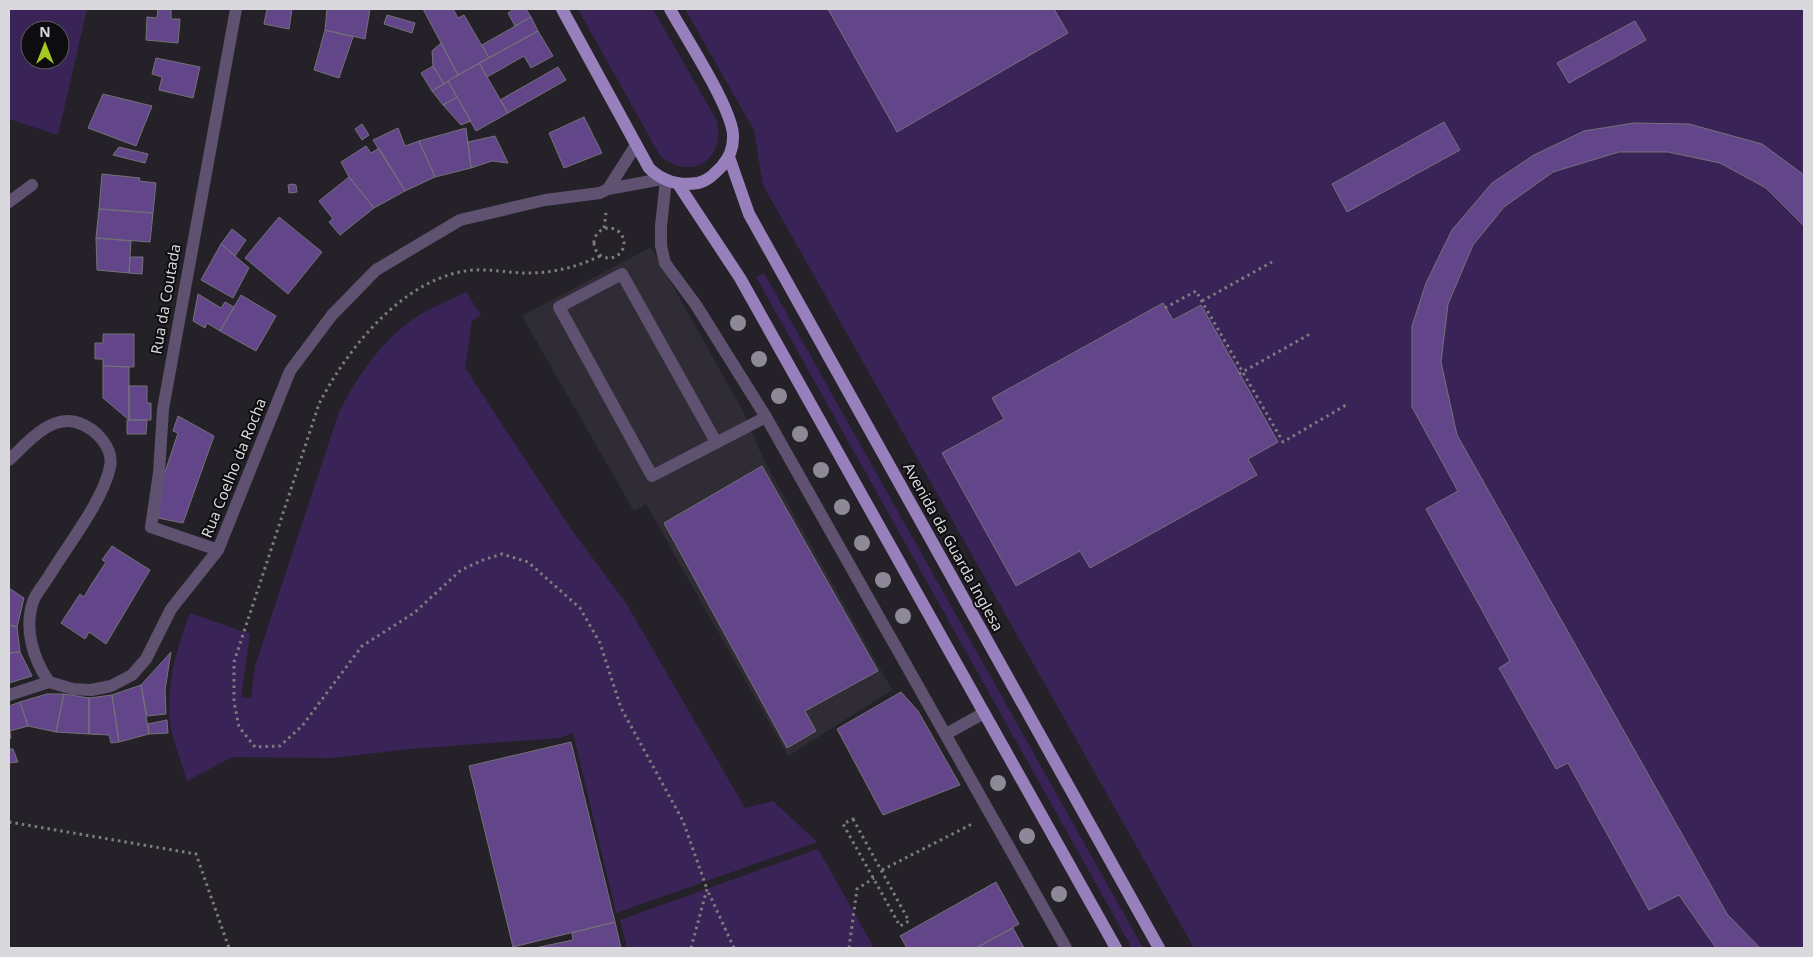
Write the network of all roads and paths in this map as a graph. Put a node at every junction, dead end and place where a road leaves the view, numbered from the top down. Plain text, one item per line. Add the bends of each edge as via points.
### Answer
1 (236, 9) edge
2 (562, 9) edge
3 (670, 9) edge
4 (636, 145) junction
5 (729, 157) junction
6 (669, 181) junction
7 (32, 185) dead end
8 (608, 189) junction
9 (9, 202) edge
10 (606, 213) dead end
11 (604, 228) junction
12 (600, 256) junction
13 (1272, 262) dead end
14 (1202, 301) junction
15 (1165, 308) dead end
16 (1310, 334) dead end
17 (1241, 373) junction
18 (1346, 405) dead end
19 (766, 417) junction
20 (716, 442) junction
21 (9, 460) edge
22 (218, 550) junction
23 (48, 682) junction
24 (9, 695) edge
25 (984, 713) junction
26 (946, 734) junction
27 (992, 814) junction
28 (9, 822) edge
29 (882, 870) junction
30 (874, 878) junction
31 (707, 889) junction
32 (229, 948) edge
33 (691, 948) edge
34 (734, 948) edge
35 (849, 948) edge
36 (1066, 948) edge
37 (1116, 948) edge
38 (1159, 948) edge

1 - 22 street, Rua da Coutada via 163,409 151,527
2 - 4 main road
3 - 5 main road via 726,108 734,137
4 - 6 main road via 649,168
4 - 8 street
5 - 6 main road via 714,175 699,183
5 - 38 main road, Avenida da Guarda Inglesa via 749,214
6 - 8 street, Rua Coelho da Rocha
6 - 19 street via 661,226 665,263 696,305
6 - 25 main road via 740,278
7 - 9 street
8 - 22 street, Rua Coelho da Rocha via 460,220 376,270 332,315 290,371
10 - 11 path
11 - 12 path via 596,235 594,247
11 - 12 path via 616,229 624,239 622,250 612,258
12 - 31 path via 574,268 528,273 476,270 439,278 392,308 367,333 334,376 320,404 234,662 234,702 240,727 255,747 280,746 302,726 362,646 414,613 461,570 502,554 528,562 580,608 600,643 621,708 683,821
13 - 14 path
14 - 15 path via 1196,291
14 - 17 path
16 - 17 path
17 - 18 path via 1282,442
19 - 20 street
19 - 26 street
20 - 20 street via 622,274 559,307 652,476
21 - 23 street via 40,430 60,422 78,422 94,431 105,443 110,465 102,491 34,600 31,644 37,664
22 - 23 street, Rua Coelho da Rocha via 171,609 146,659 132,675 111,686 91,690
23 - 24 street
25 - 26 street
25 - 37 main road
26 - 27 street
27 - 29 path
27 - 36 street
28 - 32 path via 196,854
29 - 30 path via 909,921 900,926
29 - 30 path via 853,818 843,824
30 - 35 path via 857,890
31 - 33 path
31 - 34 path

